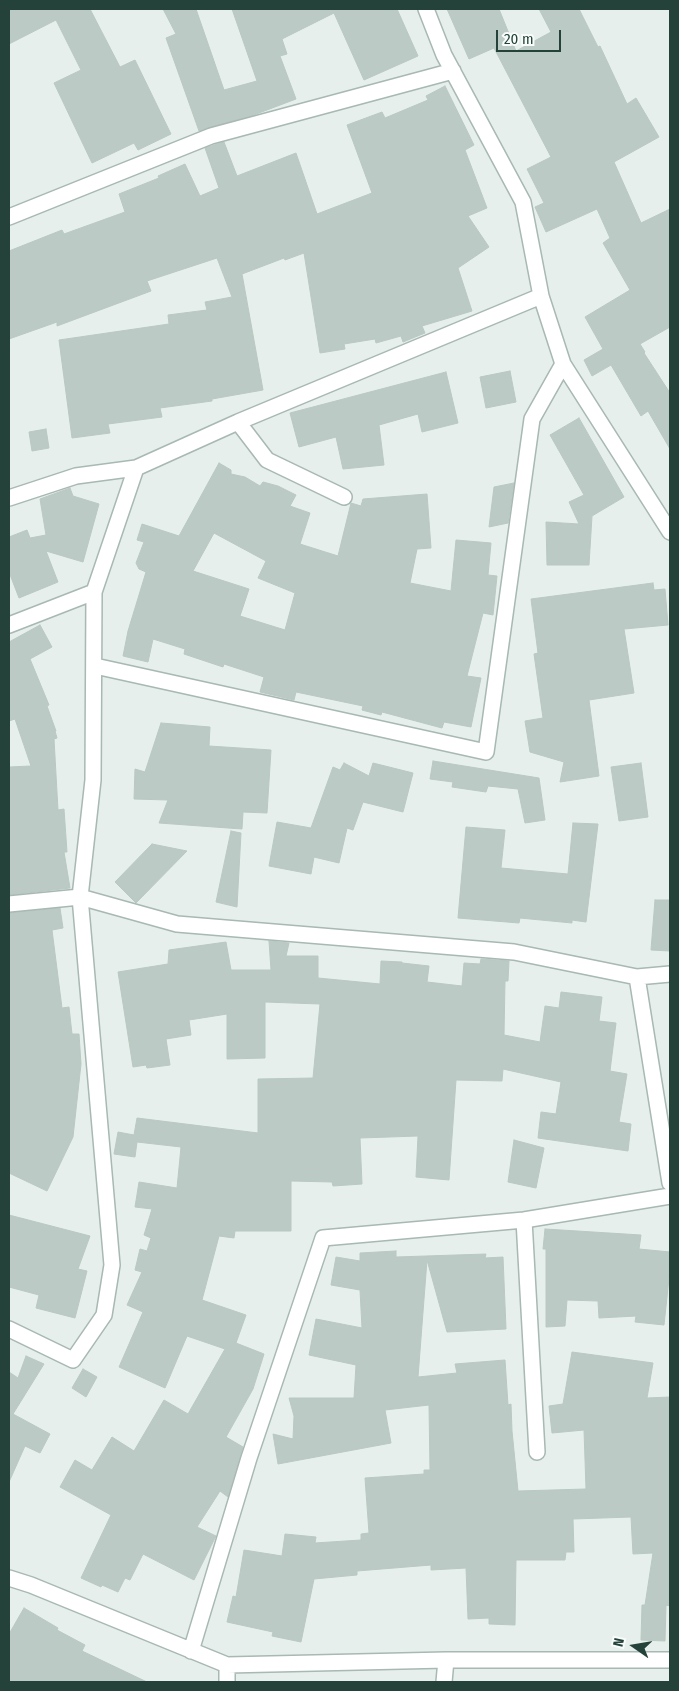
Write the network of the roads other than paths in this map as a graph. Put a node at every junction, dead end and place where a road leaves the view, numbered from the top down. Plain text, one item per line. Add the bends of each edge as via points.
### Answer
1 (426, 9) edge
2 (453, 71) junction
3 (9, 217) edge
4 (541, 296) junction
5 (563, 364) junction
6 (238, 422) junction
7 (136, 468) junction
8 (344, 497) dead end
9 (9, 498) edge
10 (670, 532) edge
11 (94, 592) junction
12 (9, 625) edge
13 (95, 666) junction
14 (80, 897) junction
15 (9, 904) edge
16 (670, 974) edge
17 (638, 977) junction
18 (670, 1183) edge
19 (670, 1196) edge
20 (524, 1220) junction
21 (9, 1329) edge
22 (537, 1452) dead end
23 (9, 1578) edge
24 (191, 1652) junction
25 (446, 1660) junction
26 (670, 1660) edge
27 (226, 1665) junction
28 (227, 1682) edge
29 (444, 1682) edge

1 - 2 street
2 - 3 street via 210,136
2 - 4 street via 523,202
4 - 5 street
4 - 6 street
5 - 10 street
5 - 13 street via 532,419 486,752
6 - 7 street
6 - 8 street via 267,460
7 - 9 street via 76,476
7 - 11 street
11 - 12 street
11 - 13 street
13 - 14 street via 93,780
14 - 15 street
14 - 17 street via 177,924 514,952
14 - 21 street via 112,1265 104,1315 73,1360
16 - 17 street
17 - 18 street
19 - 20 street
20 - 22 street
20 - 24 street via 323,1238 249,1458
23 - 24 street
24 - 27 street
25 - 26 street
25 - 27 street
25 - 29 street
27 - 28 street

